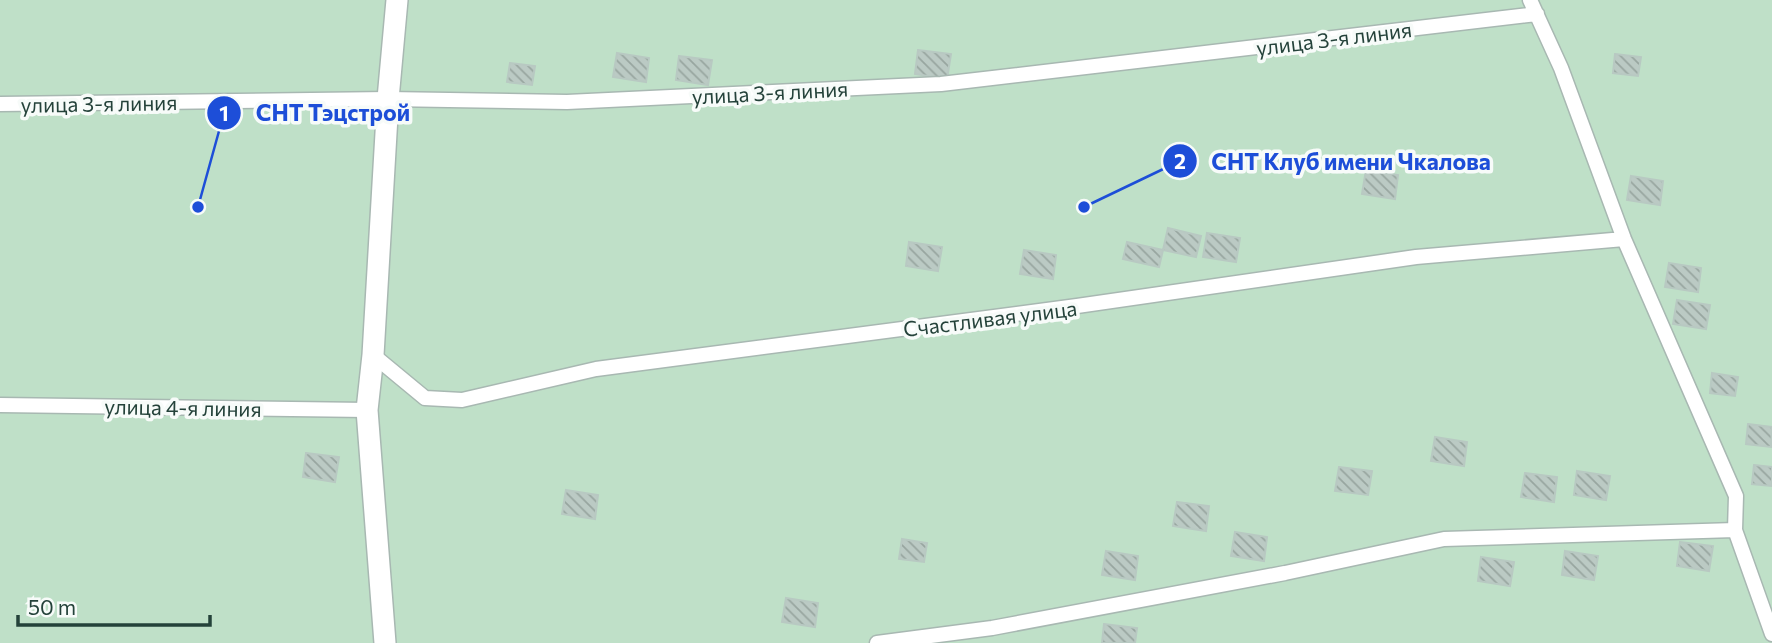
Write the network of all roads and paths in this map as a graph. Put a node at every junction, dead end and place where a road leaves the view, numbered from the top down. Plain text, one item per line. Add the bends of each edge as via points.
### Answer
1 (397, 0) edge
2 (1530, 0) edge
3 (1537, 14) junction
4 (388, 99) junction
5 (0, 104) edge
6 (1624, 239) junction
7 (373, 355) junction
8 (0, 405) edge
9 (367, 410) junction
10 (1735, 530) junction
11 (1772, 634) edge
12 (385, 643) edge
13 (877, 643) edge

1 - 4 street
2 - 3 lane
3 - 4 lane, улица 3-я линия via 941,84 567,102
3 - 6 lane
4 - 5 lane, улица 3-я линия
4 - 7 street
6 - 7 lane, Счастливая улица via 1416,257 596,369 462,400 425,398
6 - 10 lane via 1737,496
7 - 9 street
8 - 9 lane, улица 4-я линия
9 - 12 street
10 - 11 lane
10 - 13 lane via 1444,539 992,628

